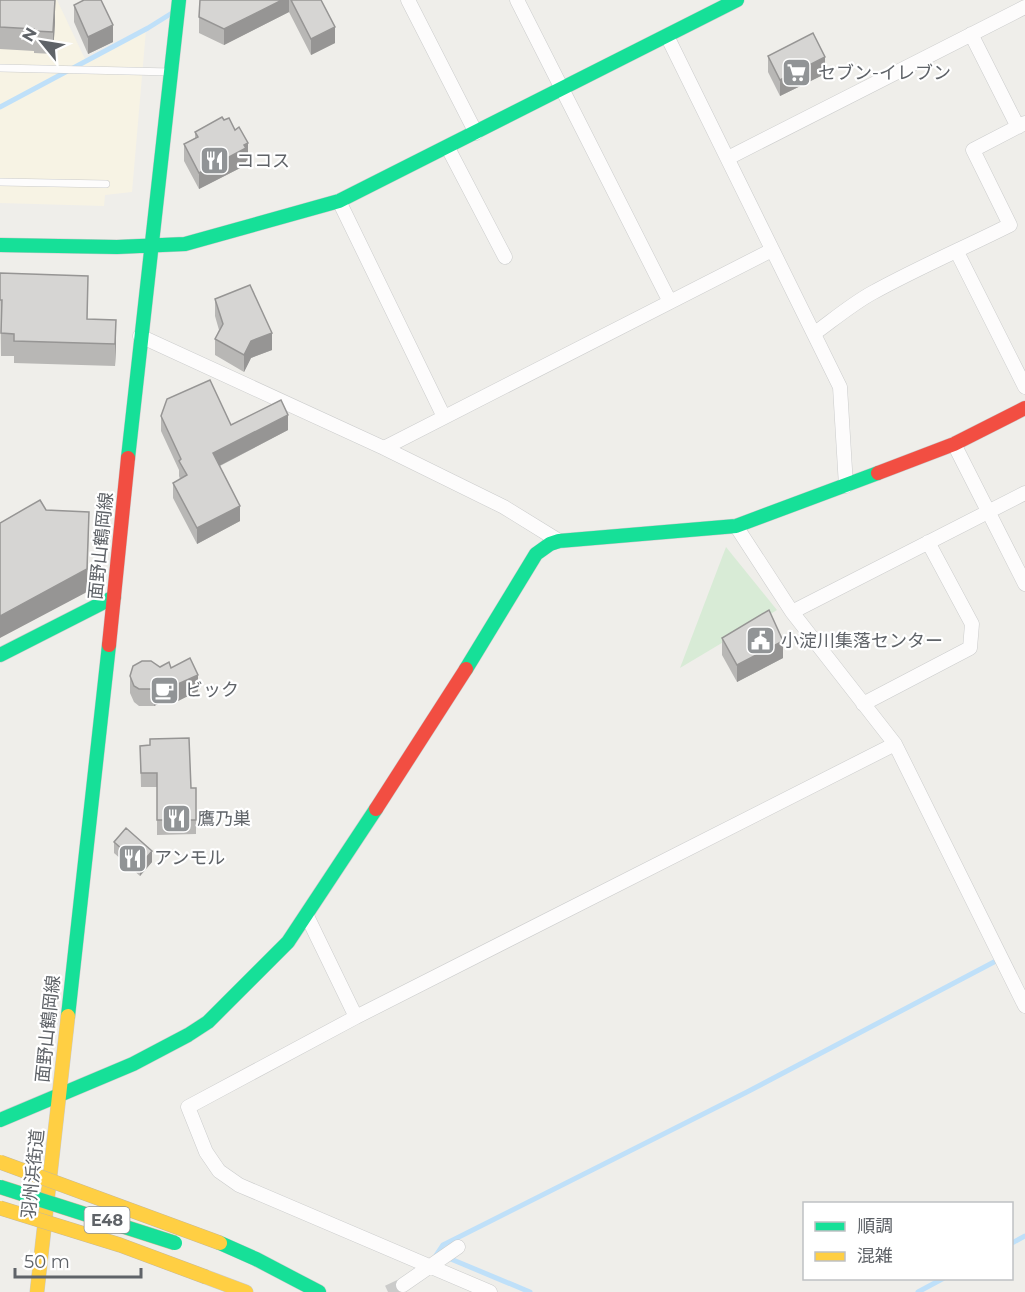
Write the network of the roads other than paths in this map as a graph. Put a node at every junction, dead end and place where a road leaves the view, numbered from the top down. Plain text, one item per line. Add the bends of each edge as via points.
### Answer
1 (178, 0) edge
2 (408, 0) edge
3 (738, 0) edge
4 (520, 1) edge
5 (1025, 7) edge
6 (971, 34) junction
7 (667, 36) junction
8 (0, 68) edge
9 (171, 72) junction
10 (562, 89) junction
11 (1021, 125) edge
12 (476, 133) junction
13 (448, 148) junction
14 (728, 158) junction
15 (0, 182) edge
16 (105, 184) dead end
17 (339, 201) junction
18 (0, 245) edge
19 (152, 246) junction
20 (772, 250) junction
21 (957, 252) junction
22 (505, 257) dead end
23 (669, 302) junction
24 (814, 333) junction
25 (140, 336) junction
26 (1025, 387) edge
27 (1025, 408) edge
28 (444, 417) junction
29 (954, 444) junction
30 (384, 448) junction
31 (846, 486) junction
32 (1025, 493) edge
33 (989, 512) junction
34 (736, 526) junction
35 (559, 541) junction
36 (928, 542) junction
37 (1025, 584) edge
38 (114, 597) junction
39 (792, 612) junction
40 (0, 655) edge
41 (863, 704) junction
42 (895, 744) junction
43 (307, 916) junction
44 (1025, 1006) edge
45 (356, 1017) junction
46 (59, 1095) junction
47 (0, 1120) edge
48 (0, 1162) edge
49 (0, 1187) edge
50 (0, 1208) edge
51 (0, 1216) edge
52 (458, 1247) dead end
53 (191, 1249) dead end
54 (224, 1260) dead end
55 (429, 1266) junction
56 (206, 1277) junction
57 (403, 1285) tunnel mouth
58 (37, 1292) edge
59 (246, 1292) edge
60 (313, 1292) edge
61 (319, 1292) edge
62 (490, 1292) edge

1 - 9 main road, 面野山鶴岡線
2 - 12 street
3 - 7 main road
4 - 10 street
5 - 6 street
6 - 11 street
6 - 14 street
7 - 10 main road
7 - 14 street
8 - 9 lane
9 - 19 main road, 面野山鶴岡線
10 - 12 main road
10 - 23 street
11 - 21 street via 972,150 1010,225
12 - 13 main road
13 - 17 main road
13 - 22 street
14 - 20 street
15 - 16 lane
17 - 19 main road via 185,244
17 - 28 street
18 - 19 main road
19 - 25 main road, 面野山鶴岡線
20 - 23 street
20 - 24 street
21 - 24 street via 870,294
21 - 26 street
23 - 28 street
24 - 31 street via 840,387
25 - 30 street
25 - 38 main road, 面野山鶴岡線
27 - 29 main road
28 - 30 street
29 - 31 main road
29 - 33 street
30 - 35 street via 504,507
31 - 34 main road
32 - 33 street
33 - 36 street
33 - 37 street
34 - 35 main road
34 - 39 street
35 - 43 main road via 536,554 488,636
36 - 39 street
36 - 41 street via 972,624 970,648
38 - 40 main road
38 - 46 main road, 面野山鶴岡線
39 - 41 street
41 - 42 street
42 - 44 street
42 - 45 street
43 - 45 street
43 - 46 main road via 273,960 208,1022 164,1049
45 - 55 street via 188,1107 206,1152 219,1171 240,1185
46 - 47 main road
46 - 58 main road, 羽州浜街道
48 - 61 main road, bridge via 220,1243
49 - 53 main road, E48, bridge
50 - 56 main road, E48, bridge via 120,1245
51 - 56 main road, bridge
52 - 55 street
54 - 60 main road
55 - 57 street
55 - 62 street
56 - 59 main road, E48

